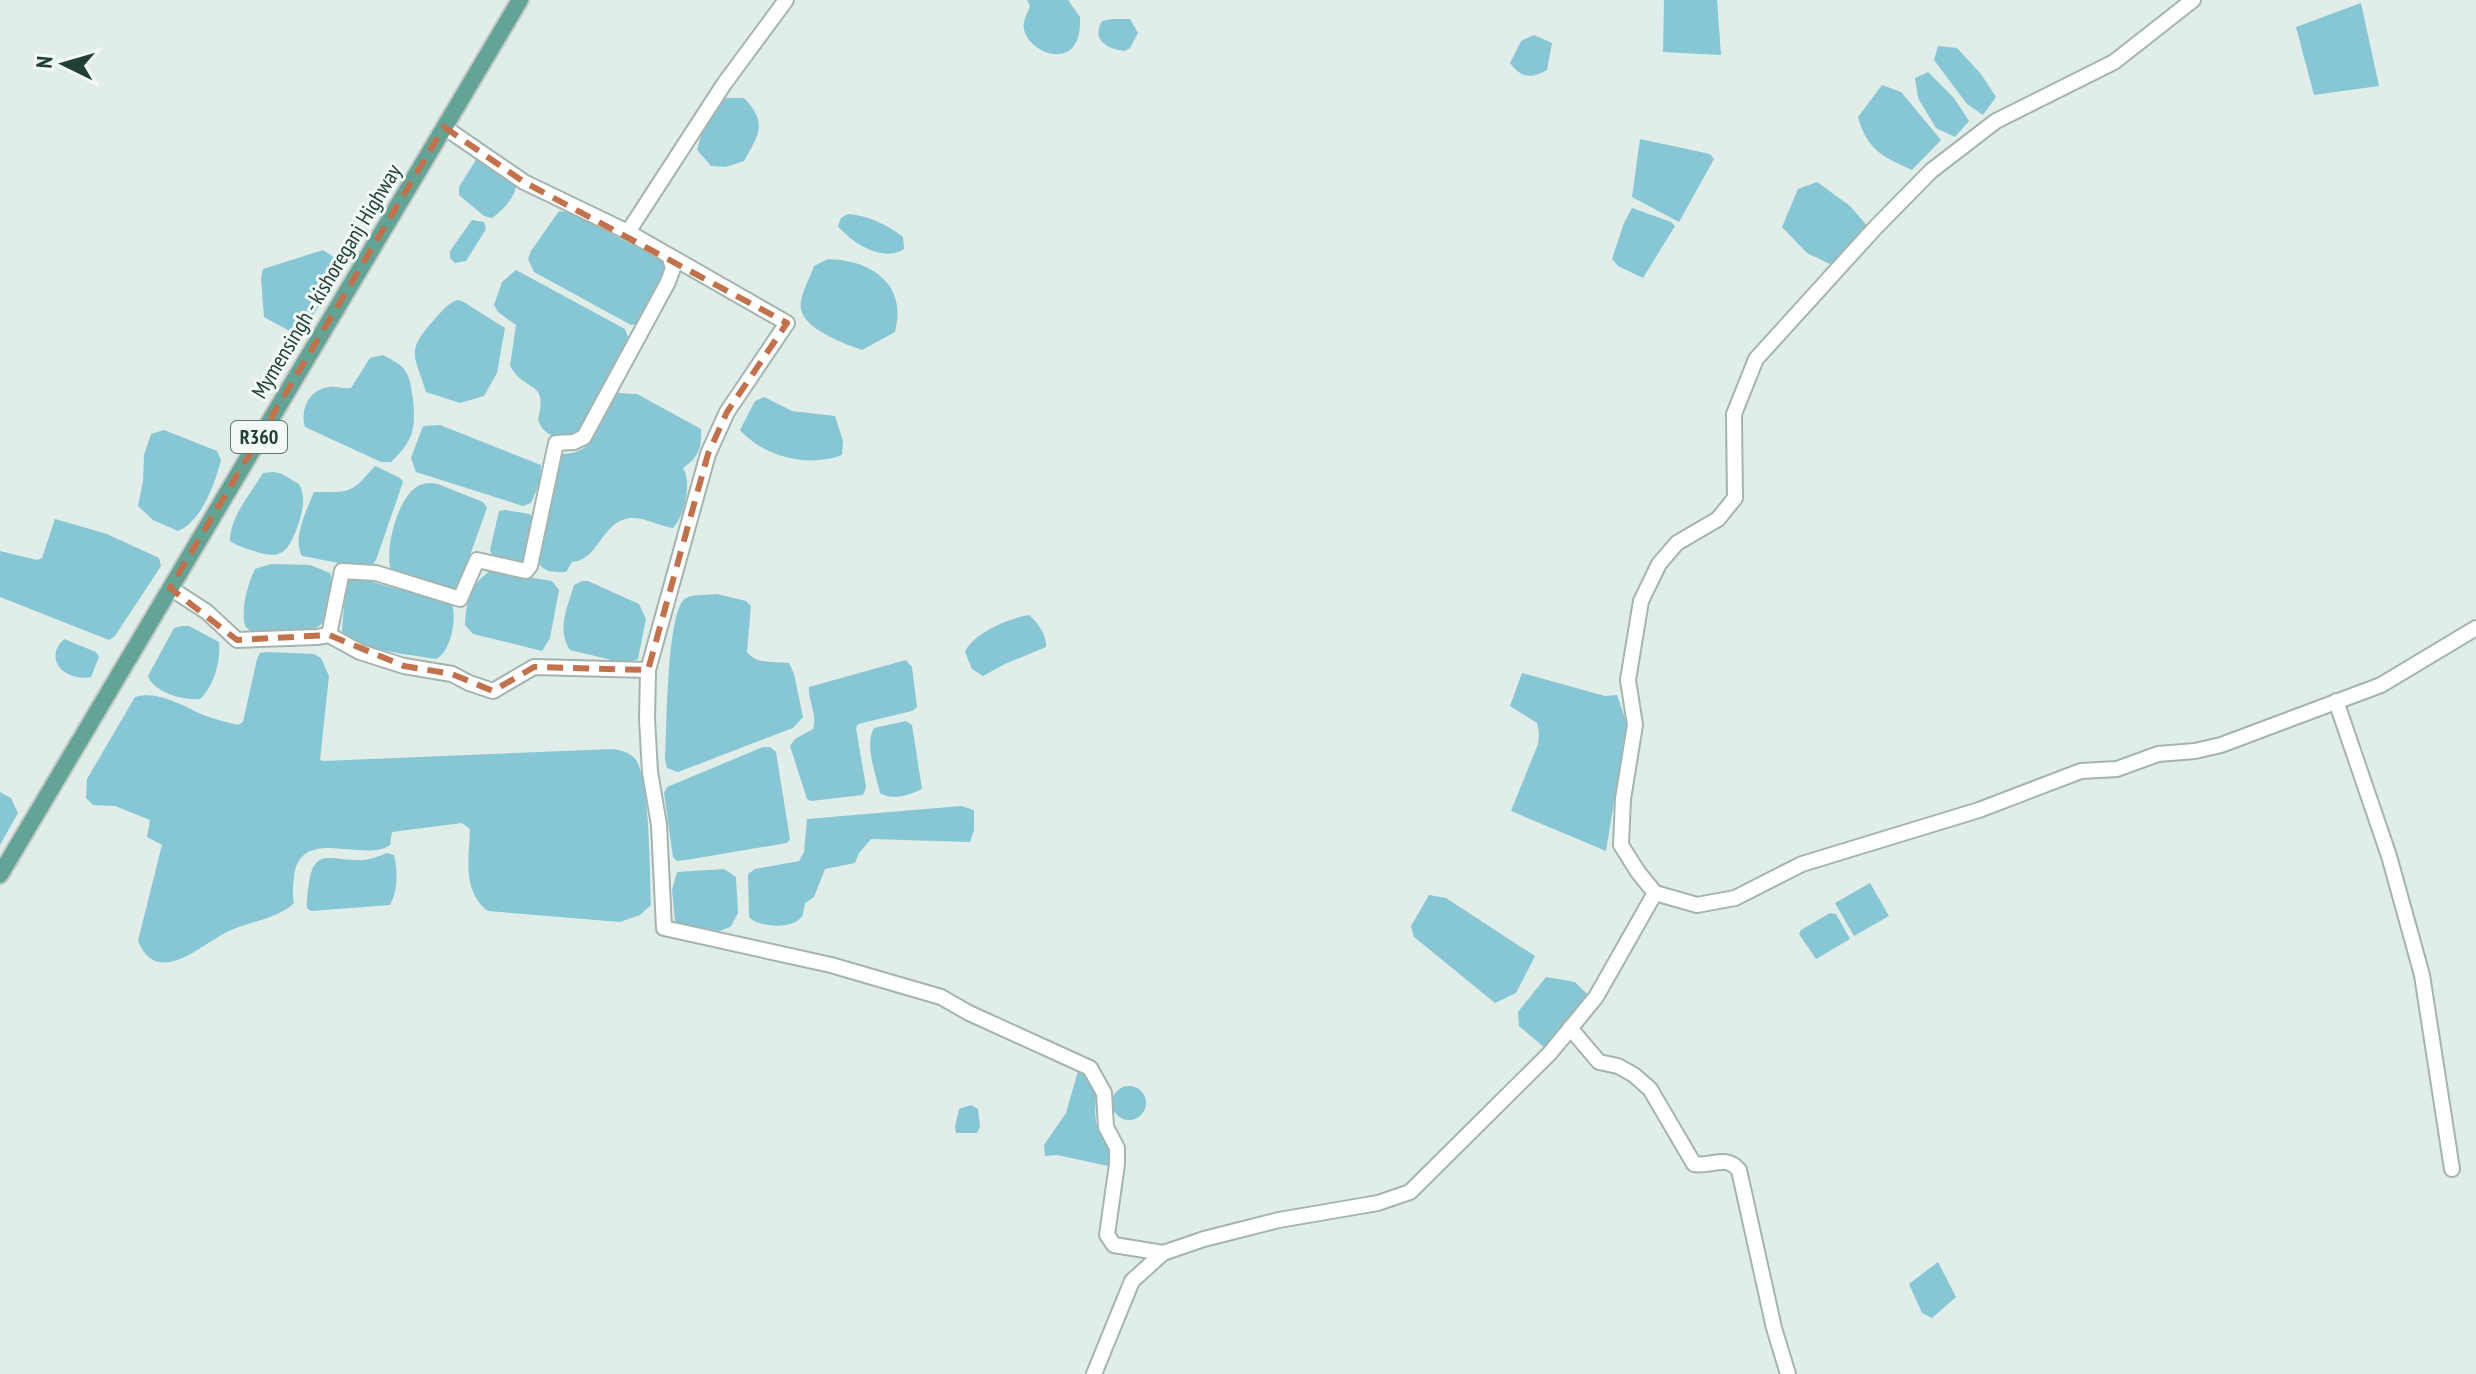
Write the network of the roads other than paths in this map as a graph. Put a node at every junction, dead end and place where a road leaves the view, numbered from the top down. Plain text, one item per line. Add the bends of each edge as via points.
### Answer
1 (520, 0) edge
2 (786, 0) edge
3 (2193, 0) edge
4 (444, 127) junction
5 (628, 232) junction
6 (670, 258) junction
7 (170, 588) junction
8 (2476, 628) edge
9 (329, 635) junction
10 (648, 670) junction
11 (2336, 701) junction
12 (0, 875) edge
13 (1655, 893) junction
14 (1570, 1028) junction
15 (2452, 1169) dead end
16 (1163, 1253) junction
17 (1094, 1374) edge
18 (1788, 1374) edge

1 - 4 main road, Mymensingh - kishoreganj Highway / R360
2 - 5 street
3 - 13 street via 2114,62 1996,121 1931,171 1756,359 1734,414 1735,498 1718,519 1677,543 1659,564 1641,601 1628,680 1635,725 1621,845
4 - 5 street via 524,182
4 - 7 main road, Mymensingh - kishoreganj Highway / R360
5 - 6 street
6 - 9 street via 668,282 584,437 556,443 526,571 477,560 460,599 376,573 342,571
6 - 10 street via 787,323 727,412 708,454
7 - 9 street via 195,602 237,640
7 - 12 main road, Mymensingh - kishoreganj Highway / R360
8 - 11 street via 2381,685
9 - 10 street via 360,652 452,674 493,691 534,667
10 - 16 street via 650,772 659,825 664,928 831,965 941,997 1090,1068 1104,1093 1106,1127 1117,1148 1107,1235 1114,1245
11 - 13 street via 2221,745 2158,754 2117,769 2081,771 1979,810 1802,864 1735,898 1697,905
11 - 15 street via 2389,856 2422,975
13 - 14 street via 1596,997
14 - 16 street via 1410,1192 1378,1203 1279,1220
14 - 18 street via 1599,1062 1618,1066 1650,1089 1694,1164 1723,1160 1739,1170
16 - 17 street via 1132,1281

